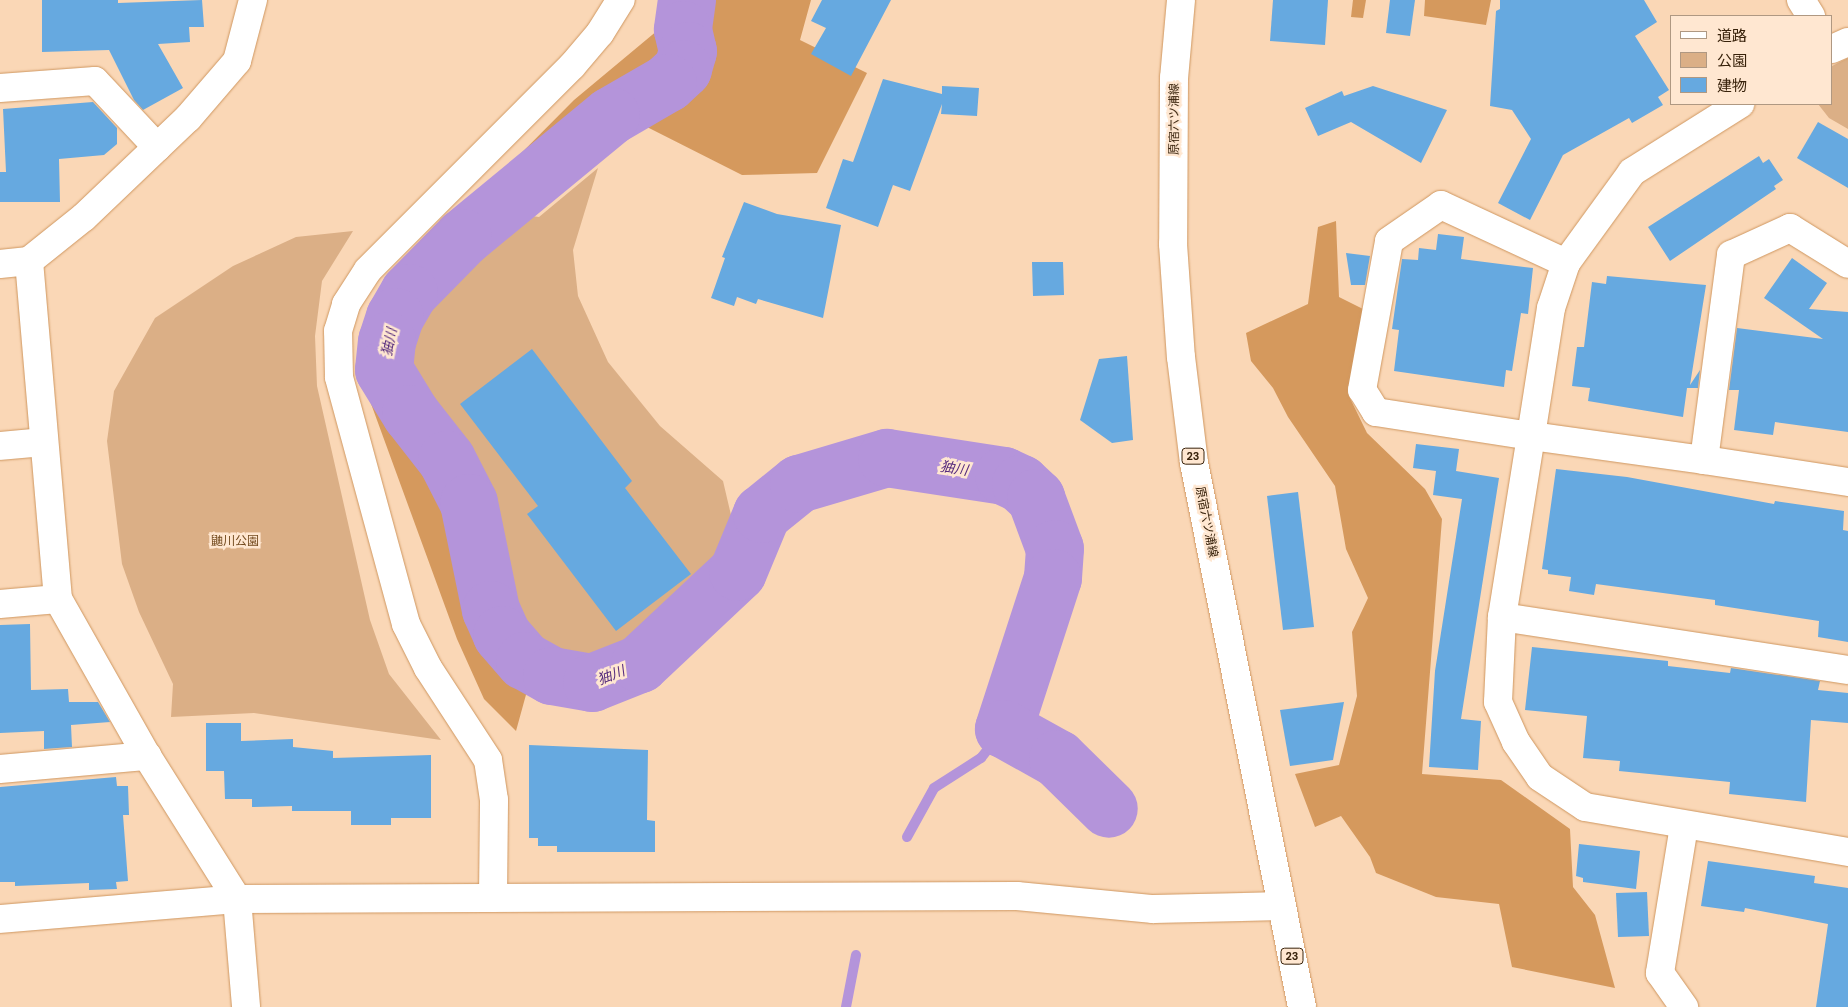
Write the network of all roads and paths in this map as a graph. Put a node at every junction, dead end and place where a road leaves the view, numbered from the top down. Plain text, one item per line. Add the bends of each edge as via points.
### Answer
1 (253, 0) edge
2 (621, 0) edge
3 (1180, 0) edge
4 (1802, 0) edge
5 (1810, 15) edge
6 (1848, 42) edge
7 (1833, 49) edge
8 (0, 88) edge
9 (1738, 105) edge
10 (157, 147) junction
11 (28, 262) junction
12 (1566, 263) junction
13 (0, 264) edge
14 (1848, 264) edge
15 (1531, 436) junction
16 (44, 442) junction
17 (0, 446) edge
18 (1704, 460) junction
19 (1848, 482) edge
20 (58, 599) junction
21 (0, 604) edge
22 (1502, 616) junction
23 (1848, 670) edge
24 (147, 756) junction
25 (0, 769) edge
26 (1684, 826) junction
27 (1848, 852) edge
28 (493, 898) junction
29 (237, 899) junction
30 (1282, 906) junction
31 (0, 920) edge
32 (246, 1007) edge
33 (1302, 1007) edge
34 (1684, 1007) edge

1 - 10 street via 237,61 188,118
2 - 28 street via 600,33 572,66 433,209 368,270 351,298 338,331 336,356 339,377 406,624 428,668 488,760 494,800
3 - 30 street, 原宿六ツ浦線 / 23 via 1174,78 1173,244 1181,357 1194,463
4 - 5 street
6 - 7 street
8 - 10 street via 95,81
9 - 12 street via 1632,172
10 - 11 street via 84,217
11 - 13 street
11 - 16 street
12 - 15 street via 1550,308
12 - 15 street via 1441,205 1389,241 1362,390 1376,412
14 - 18 street via 1790,228 1731,255
15 - 18 street
15 - 22 street
16 - 17 street
16 - 20 street
18 - 19 street
20 - 21 street
20 - 24 street
22 - 23 street
22 - 26 street via 1498,702 1516,742 1540,777 1585,807
24 - 25 street
24 - 29 street
26 - 27 street
26 - 34 street via 1660,973
28 - 29 street
28 - 30 street via 1017,896 1153,909
29 - 31 street
29 - 32 street
30 - 33 street, 原宿六ツ浦線 / 23

